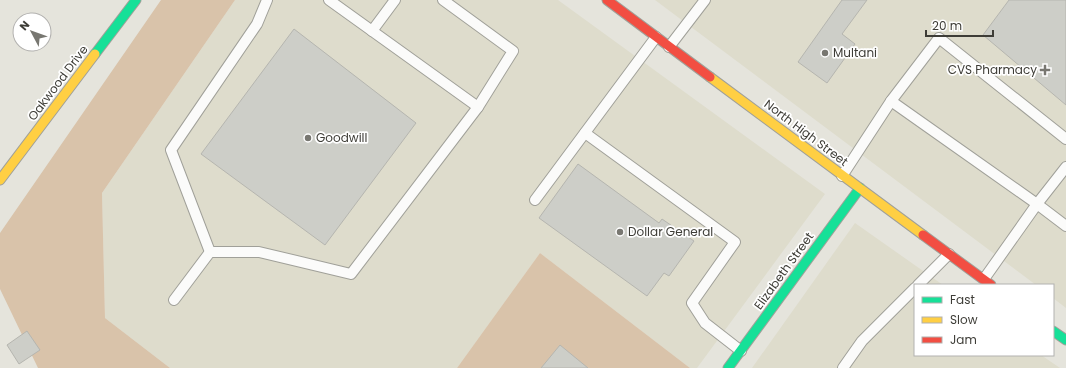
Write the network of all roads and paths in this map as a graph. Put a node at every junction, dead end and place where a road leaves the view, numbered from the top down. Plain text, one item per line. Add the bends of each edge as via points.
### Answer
1 (136, 0) edge
2 (267, 0) edge
3 (329, 0) edge
4 (395, 0) edge
5 (443, 0) edge
6 (607, 0) edge
7 (705, 0) edge
8 (372, 31) junction
9 (656, 37) junction
10 (669, 47) junction
11 (891, 101) junction
12 (478, 107) junction
13 (585, 133) junction
14 (1066, 139) edge
15 (1066, 168) edge
16 (842, 176) junction
17 (0, 180) edge
18 (860, 188) junction
19 (535, 200) dead end
20 (1037, 204) junction
21 (1066, 226) edge
22 (210, 252) junction
23 (949, 254) junction
24 (987, 282) edge
25 (919, 284) edge
26 (914, 289) edge
27 (174, 300) dead end
28 (1054, 332) edge
29 (1066, 340) edge
30 (741, 351) junction
31 (728, 368) edge
32 (843, 368) edge

1 - 17 street, Oakwood Drive
2 - 22 lane via 257,24 171,150
3 - 8 lane
4 - 8 lane
5 - 12 lane via 513,51
6 - 9 street, North High Street
7 - 10 lane
8 - 12 lane
9 - 10 street, North High Street
9 - 13 lane
10 - 16 street, North High Street
11 - 14 lane via 939,38
11 - 16 lane
11 - 20 lane
12 - 22 lane via 352,274 258,252
13 - 19 lane
13 - 30 lane via 735,242 692,303 705,323
15 - 20 lane
16 - 18 street, North High Street
18 - 23 street, North High Street
18 - 30 street, Elizabeth Street
20 - 21 lane
20 - 24 lane
22 - 27 lane
23 - 24 street, North High Street
23 - 25 lane
26 - 32 lane via 862,341
28 - 29 street
30 - 31 street, Elizabeth Street

